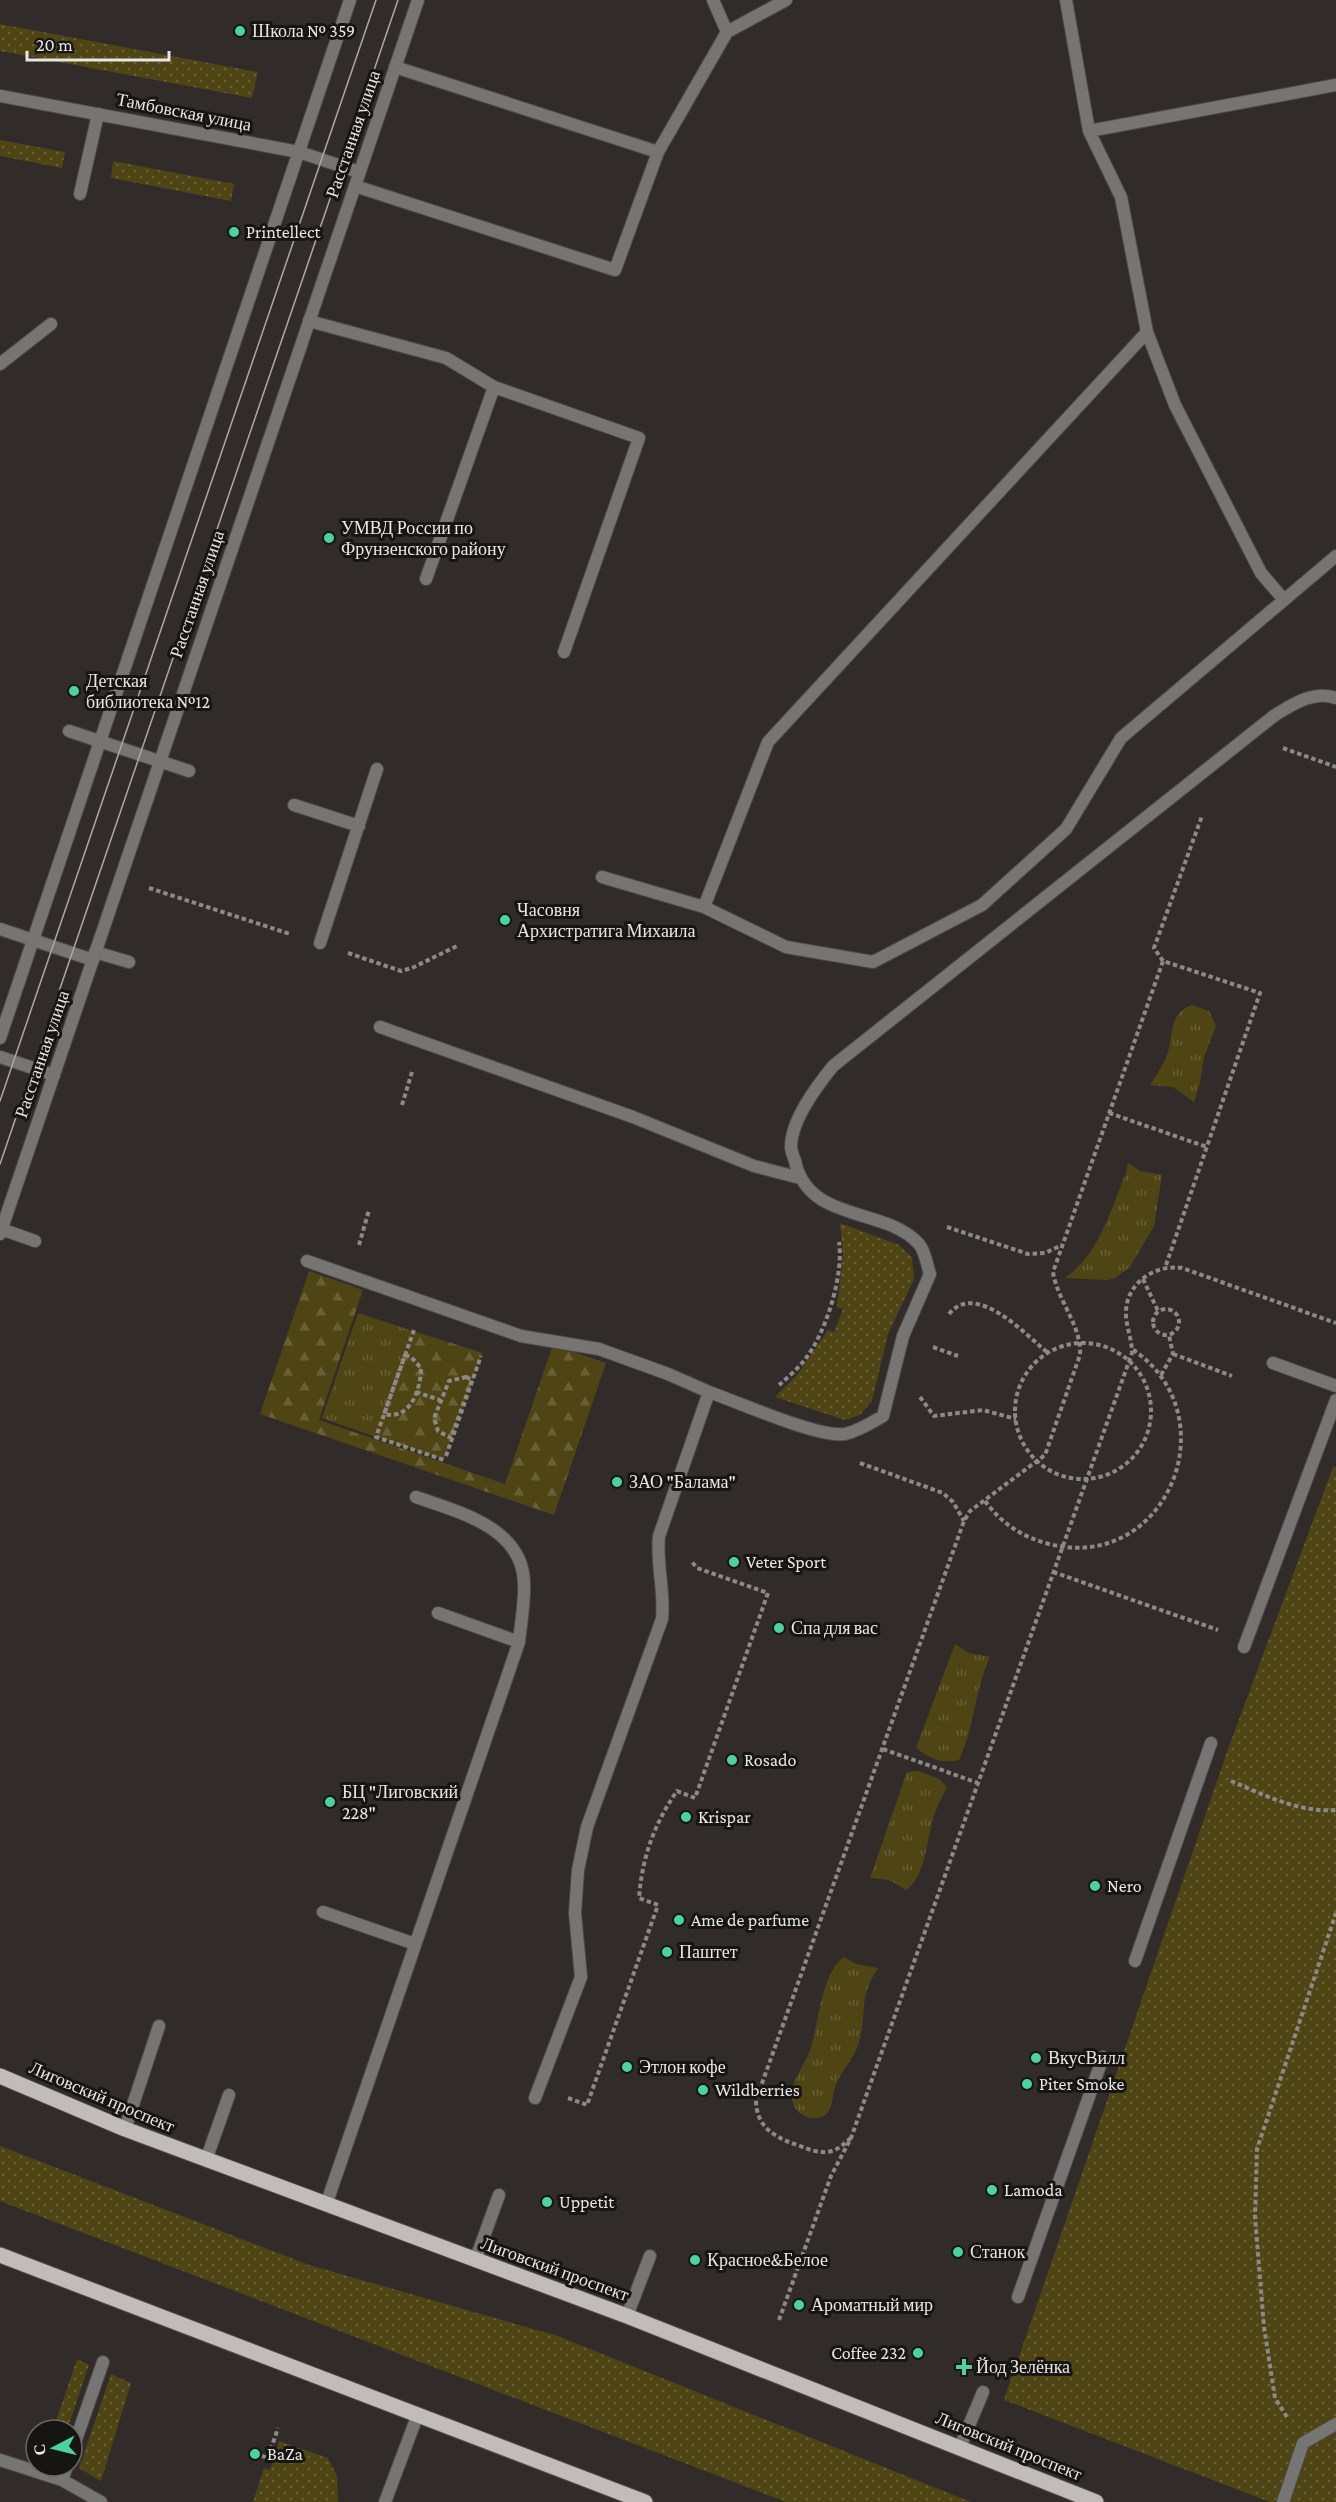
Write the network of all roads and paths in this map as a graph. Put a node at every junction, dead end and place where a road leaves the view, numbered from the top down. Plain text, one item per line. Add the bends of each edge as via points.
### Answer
1 (350, 0) edge
2 (418, 0) edge
3 (713, 0) edge
4 (786, 0) edge
5 (1066, 0) edge
6 (727, 32) junction
7 (395, 66) junction
8 (1336, 84) edge
9 (0, 96) edge
10 (98, 114) junction
11 (1089, 131) junction
12 (299, 152) junction
13 (658, 152) junction
14 (359, 172) junction
15 (355, 186) junction
16 (80, 194) dead end
17 (309, 321) junction
18 (51, 324) dead end
19 (1147, 332) junction
20 (0, 364) edge
21 (494, 387) junction
22 (1336, 556) edge
23 (426, 579) dead end
24 (1284, 600) junction
25 (564, 652) dead end
26 (1336, 698) edge
27 (69, 731) dead end
28 (100, 741) junction
29 (1280, 747) dead end
30 (160, 761) junction
31 (1336, 767) edge
32 (377, 769) dead end
33 (189, 771) dead end
34 (294, 805) dead end
35 (1205, 807) dead end
36 (359, 826) junction
37 (602, 877) dead end
38 (142, 886) dead end
39 (704, 907) junction
40 (0, 929) edge
41 (33, 940) junction
42 (320, 943) junction
43 (459, 945) dead end
44 (94, 956) junction
45 (1163, 961) junction
46 (129, 962) dead end
47 (380, 1027) dead end
48 (0, 1038) edge
49 (423, 1043) junction
50 (0, 1057) edge
51 (54, 1075) junction
52 (402, 1105) dead end
53 (1109, 1113) junction
54 (1207, 1147) junction
55 (800, 1178) junction
56 (369, 1210) dead end
57 (942, 1225) dead end
58 (1, 1231) edge
59 (837, 1235) dead end
60 (35, 1241) dead end
61 (1063, 1244) junction
62 (359, 1245) dead end
63 (307, 1261) dead end
64 (1165, 1268) junction
65 (1143, 1278) junction
66 (423, 1302) junction
67 (1158, 1311) junction
68 (948, 1316) dead end
69 (1336, 1323) edge
70 (491, 1326) junction
71 (1169, 1335) junction
72 (926, 1344) dead end
73 (1079, 1344) junction
74 (1132, 1348) junction
75 (1048, 1353) junction
76 (1173, 1354) junction
77 (405, 1355) junction
78 (958, 1356) dead end
79 (1129, 1361) junction
80 (1273, 1363) dead end
81 (1161, 1376) junction
82 (1232, 1376) dead end
83 (472, 1380) junction
84 (922, 1386) dead end
85 (1336, 1386) edge
86 (416, 1392) junction
87 (709, 1392) junction
88 (772, 1392) dead end
89 (440, 1400) junction
90 (1336, 1400) edge
91 (384, 1414) junction
92 (1016, 1419) junction
93 (452, 1438) junction
94 (852, 1460) dead end
95 (1038, 1462) junction
96 (1086, 1479) junction
97 (416, 1497) dead end
98 (985, 1501) junction
99 (964, 1521) junction
100 (1062, 1547) junction
101 (687, 1556) dead end
102 (1053, 1572) junction
103 (438, 1613) dead end
104 (519, 1642) junction
105 (1246, 1643) joint
106 (1211, 1743) dead end
107 (883, 1749) junction
108 (1202, 1769) junction
109 (978, 1783) junction
110 (1336, 1810) edge
111 (323, 1912) dead end
112 (1336, 1913) edge
113 (415, 1944) junction
114 (1135, 1961) dead end
115 (159, 2026) dead end
116 (1103, 2056) dead end
117 (0, 2076) edge
118 (18, 2083) junction
119 (0, 2087) edge
120 (537, 2093) joint
121 (229, 2095) dead end
122 (125, 2129) junction
123 (851, 2138) junction
124 (206, 2160) junction
125 (500, 2195) dead end
126 (326, 2205) junction
127 (0, 2255) edge
128 (650, 2256) dead end
129 (476, 2261) junction
130 (1018, 2297) dead end
131 (627, 2316) junction
132 (779, 2320) dead end
133 (103, 2361) dead end
134 (983, 2392) dead end
135 (418, 2414) junction
136 (83, 2418) edge
137 (1336, 2424) edge
138 (278, 2428) dead end
139 (1303, 2443) junction
140 (960, 2447) junction
141 (262, 2456) dead end
142 (0, 2460) edge
143 (62, 2480) joint
144 (101, 2502) edge
145 (385, 2502) edge
146 (645, 2502) edge
147 (1096, 2502) edge
148 (1283, 2502) edge

1 - 12 street
2 - 7 street, Расстанная улица
3 - 6 street
4 - 6 street
5 - 11 street
6 - 13 street
7 - 13 street
7 - 14 street, Расстанная улица
8 - 11 street
9 - 10 street, Тамбовская улица
10 - 12 street, Тамбовская улица
10 - 16 street
11 - 19 street via 1121,196
12 - 14 street, Тамбовская улица
12 - 28 street
13 - 15 street via 615,270
14 - 15 street, Расстанная улица
15 - 17 street, Расстанная улица
17 - 21 street via 446,358
17 - 30 street, Расстанная улица
18 - 20 street
19 - 24 street via 1175,405 1261,573
19 - 39 street via 768,742
21 - 23 street
21 - 25 street via 639,438
22 - 24 street
24 - 39 street via 1121,738 1066,829 982,905 873,962 786,947
26 - 55 street via 1328,695 1302,699 1275,715 833,1066 801,1113 791,1146
27 - 28 street
28 - 30 street
28 - 41 street
29 - 31 path
30 - 33 street
30 - 44 street, Расстанная улица
32 - 36 street
34 - 36 street
35 - 45 path via 1154,948
36 - 42 street
37 - 39 street
38 - 42 path
40 - 41 street
41 - 44 street
41 - 48 street
42 - 43 path via 401,971
44 - 46 street
44 - 51 street, Расстанная улица
45 - 53 path
45 - 54 path via 1260,993
47 - 49 street
49 - 52 path
49 - 55 street via 754,1166
50 - 51 street
51 - 58 street, Расстанная улица
53 - 54 path
53 - 61 path
54 - 64 path
55 - 87 street via 822,1201 907,1233 921,1246 930,1274 903,1336 883,1416 844,1434 821,1432
56 - 62 path
57 - 61 path via 1028,1254 1045,1253
58 - 60 street
59 - 88 path via 837,1276 823,1324 807,1358
61 - 73 path via 1054,1278
63 - 66 street
64 - 65 path
64 - 69 path via 1182,1268
65 - 67 path
65 - 74 path via 1127,1303
66 - 70 street
66 - 77 path
67 - 71 path via 1152,1326 1157,1333
67 - 71 path via 1166,1308 1179,1318 1178,1327
68 - 75 path via 955,1307 968,1303 1000,1313
70 - 83 path
70 - 87 street via 521,1336 599,1349
71 - 76 path
72 - 78 path
73 - 75 path
73 - 79 path via 1109,1349
73 - 95 path via 1077,1366 1045,1455
74 - 79 path
74 - 81 path
75 - 92 path via 1031,1366 1020,1385
76 - 81 path
76 - 82 path
77 - 86 path via 421,1368
77 - 91 path
79 - 96 path
79 - 96 path via 1142,1376 1150,1396 1151,1418 1146,1438 1135,1456 1118,1470
80 - 85 street
81 - 100 path via 1178,1407 1181,1427 1180,1462 1169,1491 1144,1522 1119,1538 1090,1546
83 - 89 path via 466,1377 449,1381
83 - 93 path
84 - 92 path via 920,1397 934,1416 983,1410
86 - 89 path
86 - 91 path via 406,1411 399,1415
87 - 120 street via 659,1536 662,1619 586,1827 575,1913 581,1977
89 - 93 path via 435,1425 444,1436
90 - 105 street
91 - 93 path via 376,1437 445,1458
92 - 95 path via 1024,1447
94 - 99 path via 943,1493
95 - 96 path via 1056,1474
95 - 98 path
96 - 100 path
97 - 104 street via 480,1520 516,1549 524,1580
98 - 99 path via 970,1511
98 - 100 path via 1014,1528 1034,1540
99 - 107 path
100 - 102 path
101 - 120 path via 697,1568 768,1593 695,1798 677,1791 660,1816 641,1868 639,1898 658,1905 587,2105
102 - 105 path
102 - 109 path
103 - 104 street
104 - 113 street
106 - 108 street
107 - 109 path
107 - 123 path via 756,2100 762,2123 779,2139 817,2152 830,2152
108 - 110 path via 1267,1797 1319,1812
108 - 114 street
109 - 123 path
111 - 113 street
112 - 139 path via 1257,2149 1255,2217 1264,2327 1275,2398
113 - 126 street
115 - 122 street
116 - 130 street
117 - 118 main road, Лиговский проспект
118 - 119 main road
118 - 122 main road, Лиговский проспект
121 - 124 street
122 - 124 main road, Лиговский проспект
123 - 132 path via 831,2176
124 - 126 main road, Лиговский проспект
125 - 129 street
126 - 129 main road, Лиговский проспект
127 - 135 main road
128 - 131 street
129 - 131 main road, Лиговский проспект
131 - 140 main road, Лиговский проспект
133 - 136 street
134 - 140 street
135 - 145 street
135 - 146 main road
137 - 139 street
138 - 141 path via 268,2458
139 - 148 street
140 - 147 main road, Лиговский проспект
142 - 143 street
143 - 144 street

